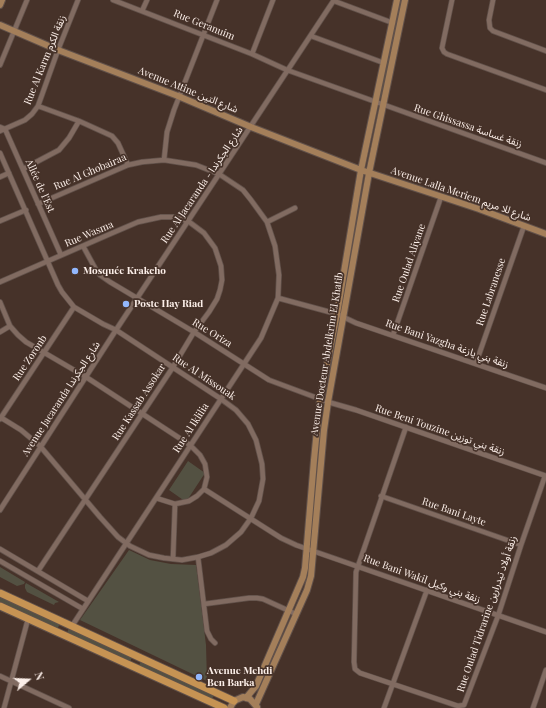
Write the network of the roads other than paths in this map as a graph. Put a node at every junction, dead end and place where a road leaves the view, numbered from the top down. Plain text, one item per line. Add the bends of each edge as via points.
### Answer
1 (2, 0) edge
2 (27, 0) edge
3 (78, 0) edge
4 (112, 0) edge
5 (147, 0) edge
6 (217, 0) edge
7 (273, 0) edge
8 (334, 0) edge
9 (396, 0) edge
10 (406, 0) edge
11 (452, 0) edge
12 (493, 0) edge
13 (0, 5) edge
14 (142, 11) junction
15 (392, 23) junction
16 (0, 25) edge
17 (13, 31) junction
18 (204, 35) junction
19 (311, 36) junction
20 (58, 50) junction
21 (546, 51) edge
22 (252, 54) junction
23 (384, 63) junction
24 (0, 66) edge
25 (287, 70) junction
26 (546, 90) edge
27 (178, 96) junction
28 (376, 103) junction
29 (383, 105) junction
30 (38, 106) junction
31 (79, 121) junction
32 (251, 126) junction
33 (0, 127) edge
34 (6, 129) junction
35 (0, 131) edge
36 (0, 153) edge
37 (164, 160) junction
38 (546, 163) edge
39 (128, 165) junction
40 (23, 169) junction
41 (361, 170) junction
42 (9, 173) junction
43 (369, 173) junction
44 (219, 174) junction
45 (0, 177) edge
46 (441, 197) junction
47 (38, 204) junction
48 (295, 208) dead end
49 (26, 210) junction
50 (0, 220) edge
51 (188, 221) junction
52 (267, 222) junction
53 (524, 226) junction
54 (546, 234) edge
55 (83, 246) junction
56 (61, 255) junction
57 (48, 261) junction
58 (0, 282) edge
59 (278, 298) junction
60 (138, 299) junction
61 (0, 302) edge
62 (74, 307) junction
63 (337, 314) junction
64 (343, 317) junction
65 (10, 326) junction
66 (116, 330) junction
67 (0, 332) edge
68 (194, 332) junction
69 (393, 335) junction
70 (45, 353) junction
71 (476, 363) junction
72 (244, 364) junction
73 (173, 367) junction
74 (86, 378) junction
75 (546, 388) edge
76 (221, 398) junction
77 (320, 399) junction
78 (328, 402) junction
79 (142, 414) junction
80 (0, 418) edge
81 (406, 427) junction
82 (190, 445) junction
83 (40, 446) junction
84 (546, 476) edge
85 (204, 489) junction
86 (381, 496) junction
87 (156, 498) junction
88 (86, 500) junction
89 (175, 504) junction
90 (0, 510) edge
91 (251, 518) junction
92 (126, 543) junction
93 (521, 545) junction
94 (0, 549) edge
95 (306, 549) junction
96 (314, 552) junction
97 (198, 557) junction
98 (172, 559) junction
99 (0, 561) edge
100 (358, 566) junction
101 (38, 571) junction
102 (427, 590) junction
103 (0, 593) edge
104 (88, 601) junction
105 (204, 604) junction
106 (0, 606) edge
107 (83, 609) junction
108 (288, 612) junction
109 (296, 614) junction
110 (498, 616) junction
111 (28, 619) junction
112 (72, 626) junction
113 (546, 632) edge
114 (215, 643) dead end
115 (546, 670) edge
116 (0, 676) edge
117 (12, 682) junction
118 (544, 683) edge
119 (394, 684) junction
120 (246, 698) junction
121 (232, 705) edge
122 (257, 706) edge
123 (4, 708) edge
124 (69, 708) edge
125 (224, 708) edge
126 (384, 708) edge
127 (533, 708) edge

1 - 13 main road
2 - 17 street
3 - 20 street, Rue Al Karm زنقة الكرم
4 - 14 street, Rue Geranuim
5 - 14 street
6 - 18 street
7 - 22 street
8 - 15 street
8 - 19 street, Rue Al Jacaranda - شارع الجكرندا
9 - 15 main road, Avenue Docteur Abdelkrim El Khatib
10 - 29 main road, Avenue Docteur Abdelkrim El Khatib
11 - 26 street via 442,48 444,52
12 - 21 street via 489,20 493,31
14 - 18 street, Rue Geranuim
15 - 23 main road, Avenue Docteur Abdelkrim El Khatib
16 - 17 main road, Avenue Attine شارع التين
17 - 20 main road, Avenue Attine شارع التين
17 - 24 street
18 - 22 street, Rue Geranuim
18 - 27 street
19 - 23 street
19 - 25 street, Rue Al Jacaranda - شارع الجكرندا
20 - 27 main road, Avenue Attine شارع التين
20 - 30 street, Rue Al Karm زنقة الكرم
22 - 25 street, Rue Geranuim
23 - 28 main road, Avenue Docteur Abdelkrim El Khatib
25 - 28 street, Rue Geranuim
25 - 32 street, Rue Al Jacaranda - شارع الجكرندا
27 - 32 main road, Avenue Attine شارع التين
27 - 37 street via 167,132
28 - 29 street, Rue Ghissassa زنقة غساسة
28 - 41 main road, Avenue Docteur Abdelkrim El Khatib
29 - 38 street, Rue Ghissassa زنقة غساسة
29 - 43 main road, Avenue Docteur Abdelkrim El Khatib
30 - 31 street
30 - 34 street, Rue Al Karm زنقة الكرم via 25,120
31 - 39 street via 112,136
31 - 40 street via 59,150
32 - 41 main road, Avenue Attine شارع التين
32 - 44 street, Rue Al Jacaranda - شارع الجكرندا
33 - 34 street
34 - 35 street, Rue Al Karm زنقة الكرم
34 - 40 street, Allée de l'Est
36 - 42 street
37 - 39 street, Rue Al Ghobairaa
37 - 44 street, Rue Al Ghobairaa via 196,164
39 - 47 street, Rue Al Ghobairaa
40 - 47 street, Allée de l'Est
41 - 43 main road, Avenue Attine شارع التين
41 - 63 main road, Avenue Docteur Abdelkrim El Khatib
42 - 45 street
42 - 49 street
43 - 46 main road, Avenue Lalla Meriem شارع للا مريم
43 - 64 main road, Avenue Docteur Abdelkrim El Khatib
44 - 51 street, Rue Al Jacaranda - شارع الجكرندا
44 - 52 street, Rue Al Iklilia via 242,190
46 - 53 main road, Avenue Lalla Meriem شارع للا مريم
46 - 69 street, Rue Oulad Aliyane
47 - 56 street, Allée de l'Est
48 - 52 street
49 - 50 street
49 - 57 street
51 - 55 street, Rue Wasma via 173,217 149,219
51 - 60 street, Rue Al Jacaranda - شارع الجكرندا
51 - 68 street, Rue Kassab Assokar via 204,233 215,248 221,266 222,280 217,299
52 - 59 street, Rue Al Iklilia via 278,259
53 - 54 main road, Avenue Lalla Meriem شارع للا مريم
53 - 71 street, Rue Labranesse
55 - 56 street, Rue Wasma
55 - 60 street, Rue Oriza via 100,275
56 - 57 street, Rue Wasma
57 - 58 street, Rue Wasma
57 - 62 street via 62,292
59 - 63 street, Rue Bani Yazgha زنقة بني يازغة
59 - 72 street, Rue Al Iklilia via 262,338
60 - 66 street, Avenue Jacaranda شارع الجكرندا
60 - 68 street, Rue Oriza
61 - 65 street
62 - 66 street, Rue Al Missouak
62 - 70 street, Rue Zoronb
63 - 64 street, Rue Bani Yazgha زنقة بني يازغة
63 - 77 main road, Avenue Docteur Abdelkrim El Khatib
64 - 69 street, Rue Bani Yazgha زنقة بني يازغة
64 - 78 main road, Avenue Docteur Abdelkrim El Khatib
65 - 67 street
65 - 70 street via 22,338
66 - 73 street, Rue Al Missouak
66 - 74 street, Avenue Jacaranda شارع الجكرندا
68 - 72 street, Rue Oriza
68 - 73 street, Rue Kassab Assokar
69 - 71 street, Rue Bani Yazgha زنقة بني يازغة
70 - 74 street
70 - 80 street, Rue Zoronb
71 - 75 street, Rue Bani Yazgha زنقة بني يازغة
72 - 76 street, Rue Al Iklilia
72 - 77 street, Rue Oriza via 269,380
73 - 76 street, Rue Al Missouak
73 - 79 street, Rue Kassab Assokar
74 - 79 street
74 - 83 street, Avenue Jacaranda شارع الجكرندا
76 - 82 street, Rue Al Iklilia
76 - 91 street, Rue Al Missouak via 248,424 261,455 262,491
77 - 78 street, Rue Oriza
77 - 95 main road, Avenue Docteur Abdelkrim El Khatib
78 - 81 street, Rue Beni Touzine زنقة بني توزين
78 - 96 main road, Avenue Docteur Abdelkrim El Khatib
79 - 82 street
79 - 88 street, Rue Kassab Assokar
80 - 83 street, Rue Al Missouak via 21,430
81 - 84 street, Rue Beni Touzine زنقة بني توزين
81 - 86 street, Rue Oulad Tidrarine زنقة أولاد تيدرارين
82 - 85 street via 205,464 207,477
82 - 87 street, Rue Al Iklilia
83 - 88 street, Rue Al Missouak
83 - 90 street, Avenue Jacaranda شارع الجكرندا
84 - 93 street, Rue Oulad Tidrarine زنقة أولاد تيدرارين
85 - 89 street via 189,501
85 - 91 street, Rue Bani Wakil زنقة بني وكيل
86 - 93 street, Rue Bani Layte
86 - 100 street, Rue Oulad Tidrarine زنقة أولاد تيدرارين
87 - 89 street
87 - 92 street, Rue Al Iklilia
88 - 92 street, Rue Al Missouak
88 - 101 street, Rue Kassab Assokar
89 - 98 street
91 - 95 street, Rue Bani Wakil زنقة بني وكيل via 287,541
91 - 97 street, Rue Al Missouak via 234,539 218,550
92 - 98 street, Rue Al Missouak via 149,555
92 - 104 street, Rue Al Iklilia
93 - 110 street, Rue Oulad Tidrarine زنقة أولاد تيدرارين
94 - 101 street
95 - 96 street, Rue Bani Wakil زنقة بني وكيل
95 - 108 main road, Avenue Docteur Abdelkrim El Khatib via 302,577
96 - 100 street, Rue Bani Wakil زنقة بني وكيل
96 - 109 main road, Avenue Docteur Abdelkrim El Khatib via 310,581
97 - 98 street, Rue Al Missouak
97 - 105 street
99 - 107 street
100 - 102 street, Rue Bani Wakil زنقة بني وكيل
100 - 119 street, Rue Oulad Tidrarine زنقة أولاد تيدرارين via 355,582 354,669
101 - 104 street
102 - 110 street, Rue Bani Wakil زنقة بني وكيل
102 - 119 street
103 - 112 main road
104 - 107 street, Rue Al Iklilia
105 - 108 street via 256,598
105 - 114 street via 207,631
106 - 111 main road
107 - 112 street, Rue Al Iklilia
108 - 109 street
108 - 120 main road, Avenue Docteur Abdelkrim El Khatib via 256,686
109 - 122 main road, Avenue Docteur Abdelkrim El Khatib
110 - 113 street, Rue Bani Wakil زنقة بني وكيل
110 - 119 street, Rue Oulad Tidrarine زنقة أولاد تيدرارين via 462,706
111 - 117 street
111 - 125 main road
112 - 121 main road
115 - 118 street
116 - 117 street
117 - 123 street
117 - 124 street
118 - 127 street
119 - 126 street
120 - 121 main road via 240,698
120 - 122 main road

